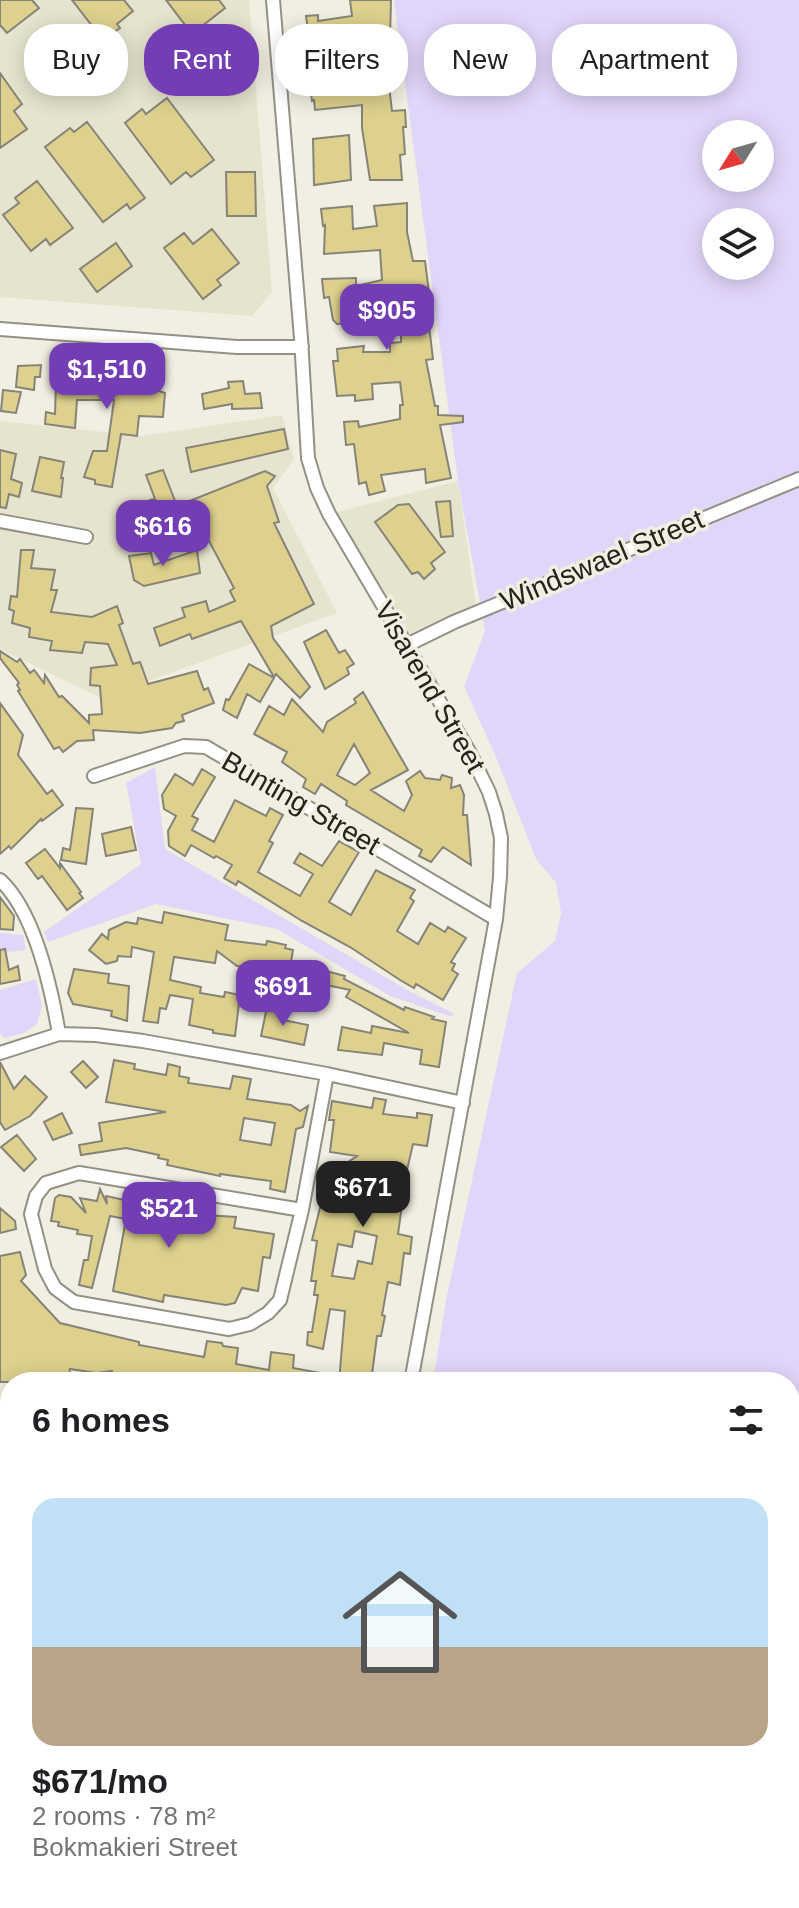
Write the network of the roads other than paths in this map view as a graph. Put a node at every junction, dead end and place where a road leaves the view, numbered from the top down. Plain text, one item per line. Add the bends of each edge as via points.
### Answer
1 (273, 0) edge
2 (0, 329) edge
3 (302, 347) junction
4 (799, 479) edge
5 (0, 521) edge
6 (86, 537) dead end
7 (407, 645) junction
8 (94, 776) dead end
9 (0, 880) edge
10 (496, 919) junction
11 (59, 1034) junction
12 (0, 1053) edge
13 (327, 1074) junction
14 (463, 1103) junction
15 (302, 1210) junction
16 (413, 1372) edge

1 - 3 street, Visarend Street
2 - 3 street
3 - 7 street, Visarend Street via 308,458 317,488
4 - 7 street, Windswael Street
5 - 6 street
7 - 10 street, Visarend Street via 489,792 501,838
8 - 10 street, Bunting Street via 184,746 206,747
9 - 11 street via 32,928
10 - 14 street, Visarend Street
11 - 12 street
11 - 13 street via 143,1041
13 - 14 street
13 - 15 street
14 - 16 street, Visarend Street
15 - 15 street via 280,1300 250,1324 229,1329 74,1302 55,1288 45,1269 31,1214 46,1183 79,1173

